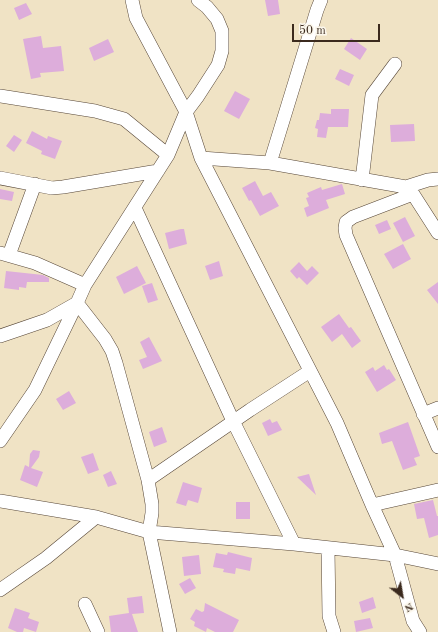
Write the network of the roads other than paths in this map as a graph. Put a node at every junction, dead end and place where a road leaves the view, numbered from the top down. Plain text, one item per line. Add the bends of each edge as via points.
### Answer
1 (132, 0) edge
2 (198, 0) edge
3 (321, 0) edge
4 (395, 64) dead end
5 (0, 96) edge
6 (186, 112) junction
7 (168, 155) junction
8 (201, 158) junction
9 (270, 163) junction
10 (158, 171) junction
11 (0, 178) edge
12 (438, 179) edge
13 (362, 180) junction
14 (35, 184) junction
15 (409, 191) junction
16 (135, 208) junction
17 (438, 233) edge
18 (4, 254) edge
19 (85, 286) junction
20 (77, 303) junction
21 (0, 336) edge
22 (310, 371) junction
23 (438, 408) edge
24 (423, 414) junction
25 (232, 421) junction
26 (0, 442) edge
27 (438, 447) edge
28 (148, 480) junction
29 (438, 490) edge
30 (0, 501) edge
31 (372, 505) junction
32 (96, 517) junction
33 (149, 532) junction
34 (294, 544) junction
35 (328, 549) junction
36 (395, 555) junction
37 (438, 564) edge
38 (0, 590) edge
39 (85, 604) dead end
40 (98, 632) edge
41 (170, 632) edge
42 (334, 632) edge
43 (420, 632) edge

1 - 6 street via 136,18
2 - 6 street via 217,19 222,31 222,51 218,66
3 - 9 street
4 - 13 street via 372,95
5 - 7 street via 95,111 124,119
6 - 7 street
6 - 8 street
7 - 10 street
8 - 9 street
8 - 22 street
9 - 13 street
10 - 14 street via 63,187 52,188
10 - 16 street
11 - 14 street
12 - 15 street via 428,180
13 - 15 street
14 - 18 street
15 - 17 street
15 - 24 street via 353,217 346,222 345,228
16 - 19 street
16 - 25 street
18 - 19 street via 35,263
19 - 20 street
20 - 21 street via 47,320
20 - 26 street via 35,390
20 - 28 street via 112,351
22 - 25 street
22 - 31 street via 337,423
23 - 24 street
24 - 27 street
25 - 28 street
25 - 34 street
28 - 33 street via 152,508
29 - 31 street
30 - 32 street
31 - 36 street
32 - 33 street
32 - 38 street via 46,558
33 - 34 street
33 - 41 street
34 - 35 street
35 - 36 street
35 - 42 street via 329,616
36 - 37 street
36 - 43 street via 413,621
39 - 40 street

